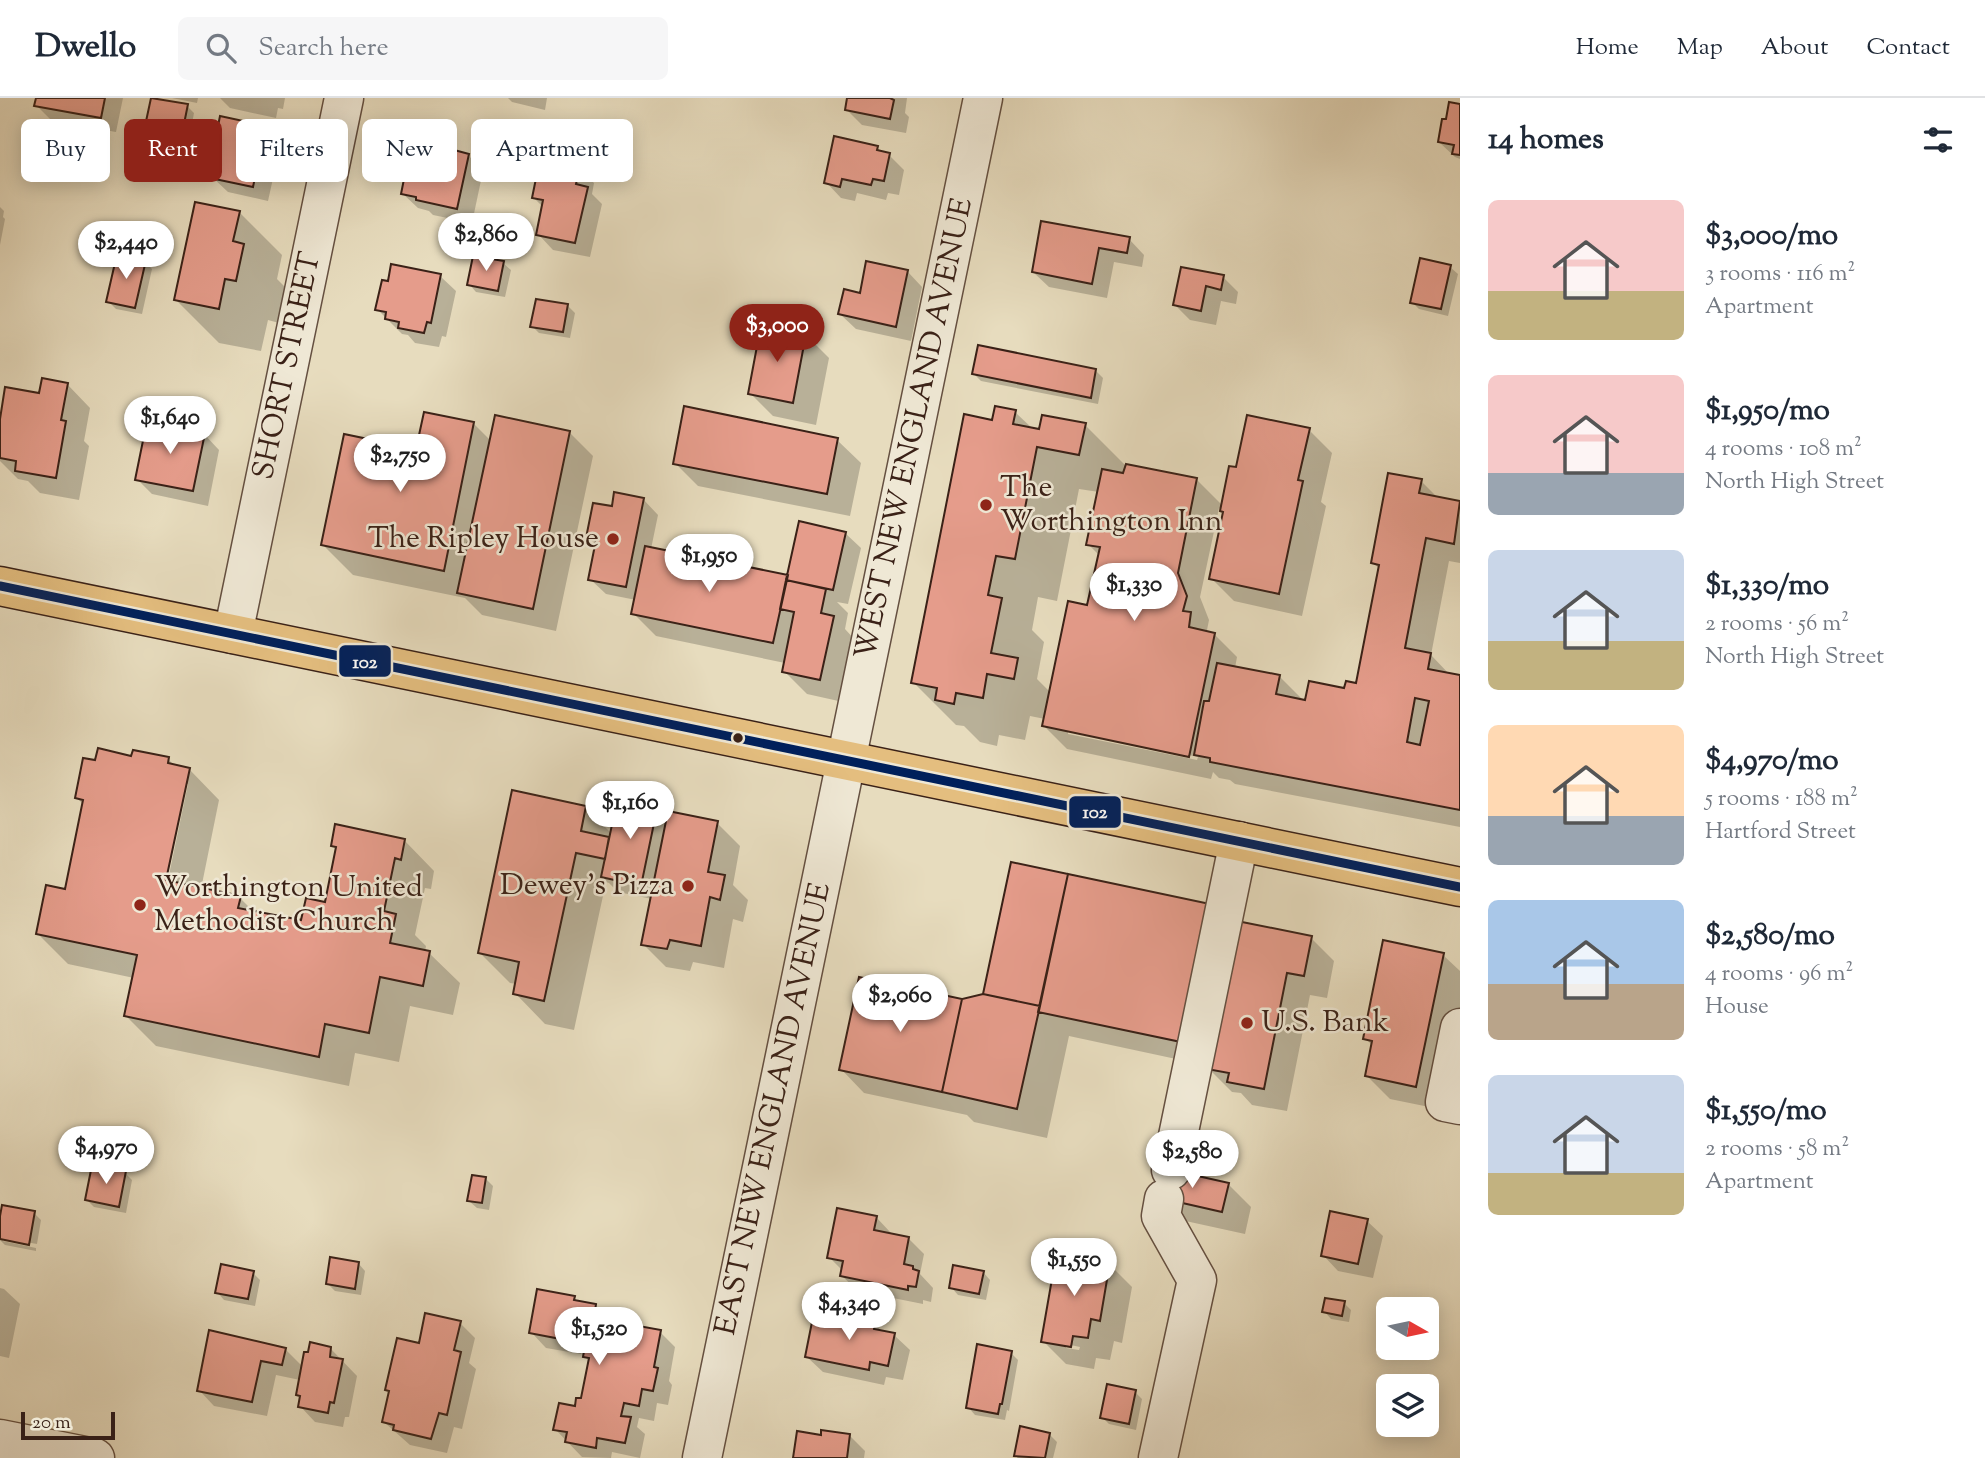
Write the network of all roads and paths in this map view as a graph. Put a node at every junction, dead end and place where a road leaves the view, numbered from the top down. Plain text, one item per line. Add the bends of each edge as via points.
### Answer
1 (344, 98) edge
2 (983, 98) edge
3 (0, 586) edge
4 (233, 634) junction
5 (846, 760) junction
6 (1240, 841) junction
7 (1460, 887) edge
8 (1460, 1028) edge
9 (1460, 1105) edge
10 (0, 1439) edge
11 (95, 1458) edge
12 (702, 1458) edge
13 (1158, 1458) edge

1 - 4 street, SHORT STREET
2 - 5 street, WEST NEW ENGLAND AVENUE
3 - 4 main road
4 - 5 main road
5 - 6 main road
5 - 12 street, EAST NEW ENGLAND AVENUE
6 - 7 main road
6 - 13 street via 1161,1216 1197,1280
8 - 9 street via 1445,1102
10 - 11 street

